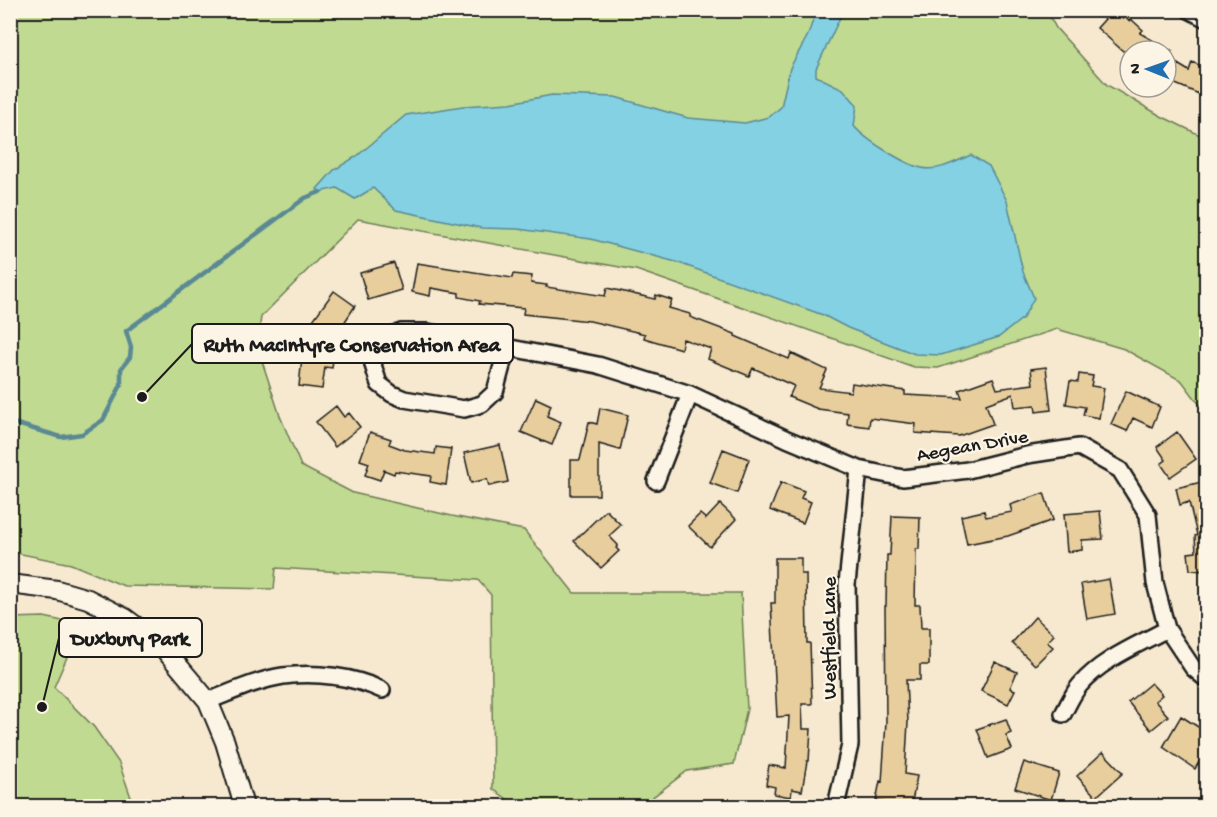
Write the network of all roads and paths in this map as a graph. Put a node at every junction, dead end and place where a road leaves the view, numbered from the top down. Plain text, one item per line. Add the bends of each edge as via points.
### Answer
1 (1189, 10) edge
2 (1206, 19) edge
3 (507, 347) junction
4 (690, 394) junction
5 (859, 468) junction
6 (656, 481) dead end
7 (10, 584) edge
8 (1167, 629) junction
9 (1206, 679) edge
10 (382, 690) dead end
11 (208, 701) junction
12 (1063, 714) dead end
13 (244, 807) edge
14 (836, 807) edge

1 - 2 street
3 - 3 street, Aegean Drive via 428,332 401,332 386,339 373,365 379,384 392,394 464,409 482,404 495,392
3 - 4 street, Aegean Drive via 598,365
4 - 5 street, Aegean Drive via 787,440
4 - 6 street
5 - 8 street, Aegean Drive via 903,478 968,470 1079,447 1120,470 1148,515 1155,583
5 - 14 street, Westfield Lane via 847,584 850,745
7 - 11 street via 73,594 125,618 160,644
8 - 9 street, Aegean Drive via 1193,668
8 - 12 street via 1093,673 1079,686
10 - 11 street via 347,678 282,676
11 - 13 street

